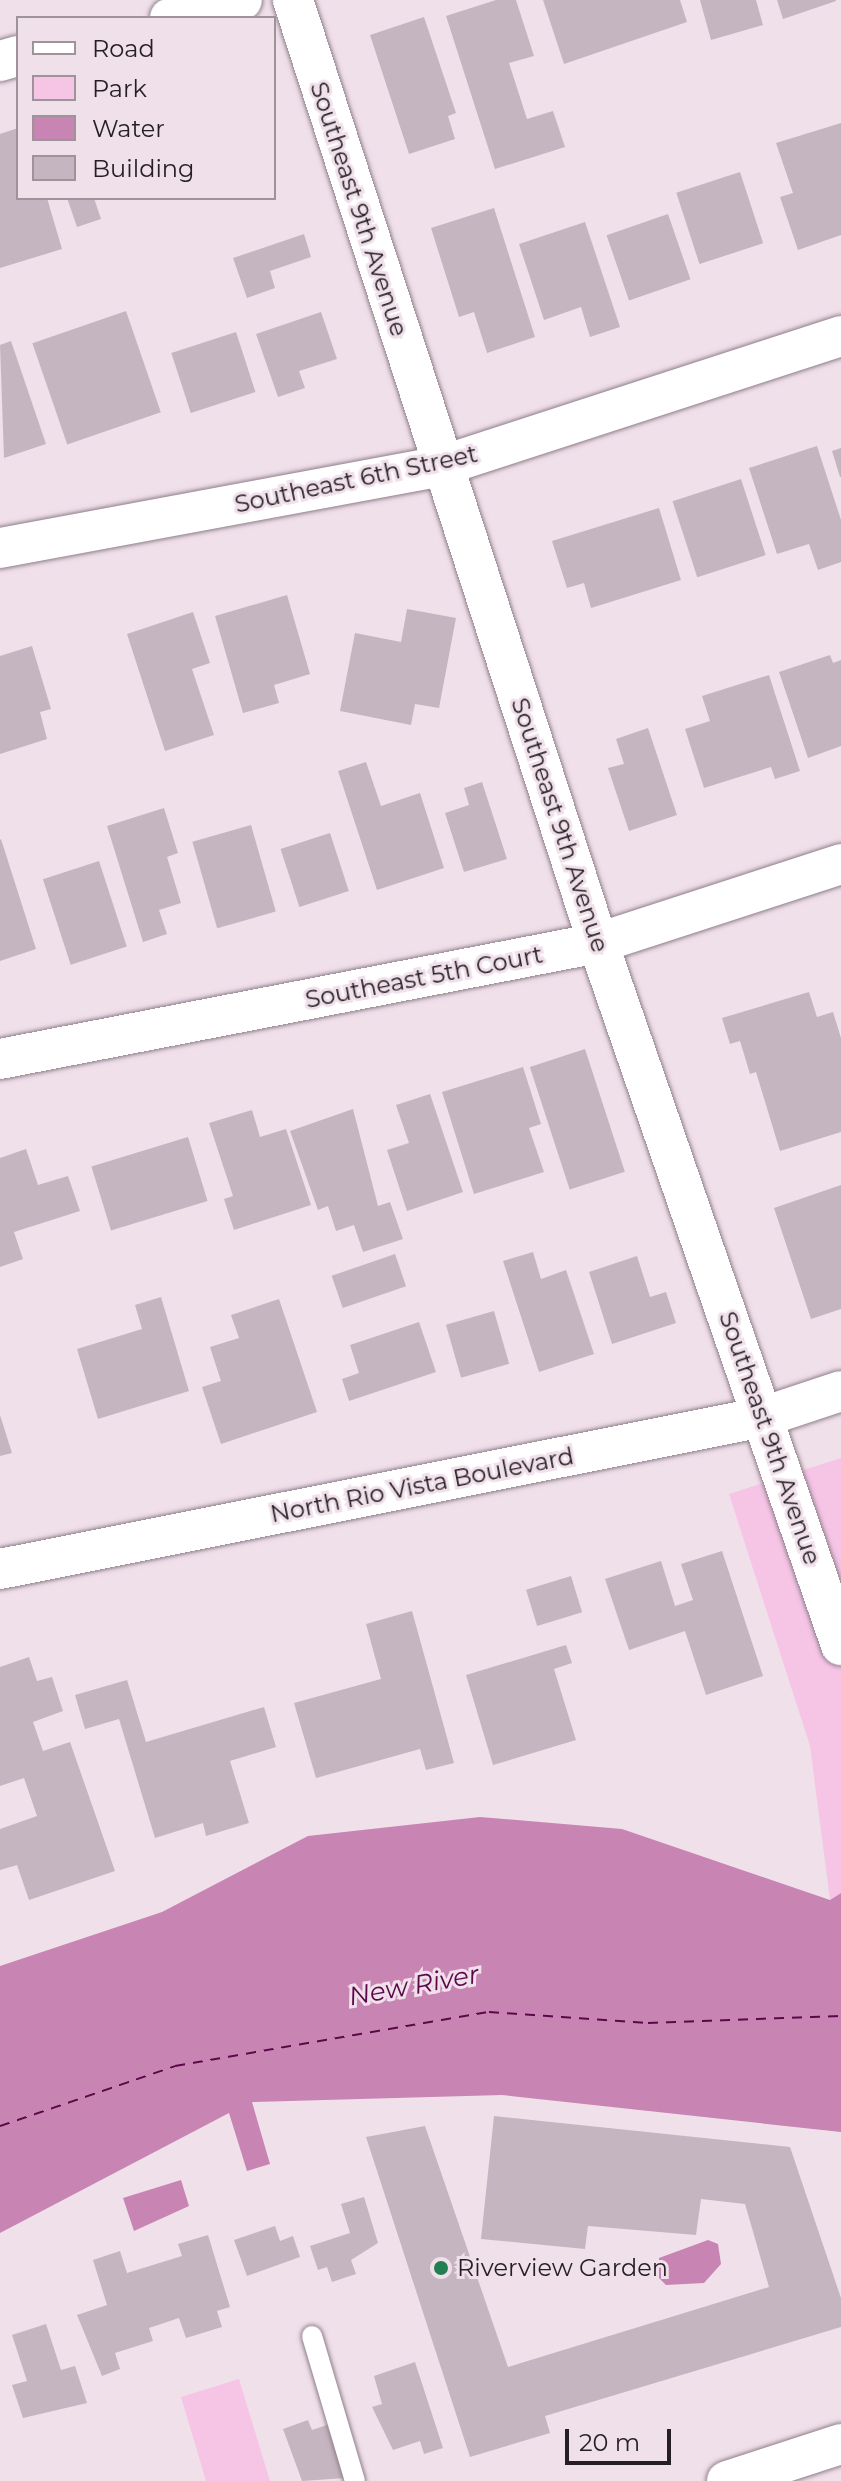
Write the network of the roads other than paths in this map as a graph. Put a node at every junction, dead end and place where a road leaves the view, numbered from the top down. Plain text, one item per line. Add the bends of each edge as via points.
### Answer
1 (242, 0) edge
2 (293, 0) edge
3 (178, 16) edge
4 (841, 336) edge
5 (441, 466) junction
6 (0, 548) edge
7 (841, 864) edge
8 (598, 943) junction
9 (0, 1059) edge
10 (841, 1391) edge
11 (763, 1417) junction
12 (0, 1569) edge
13 (841, 1645) edge
14 (312, 2336) dead end
15 (841, 2444) edge
16 (355, 2481) edge
17 (727, 2481) edge

1 - 3 street
2 - 5 street, Southeast 9th Avenue
4 - 5 street, Southeast 6th Street
5 - 6 street, Southeast 6th Street
5 - 8 street, Southeast 9th Avenue
7 - 8 street, Southeast 5th Court
8 - 9 street, Southeast 5th Court
8 - 11 street, Southeast 9th Avenue
10 - 11 street, North Rio Vista Boulevard
11 - 12 street, North Rio Vista Boulevard
11 - 13 street, Southeast 9th Avenue
14 - 16 lane
15 - 17 street

